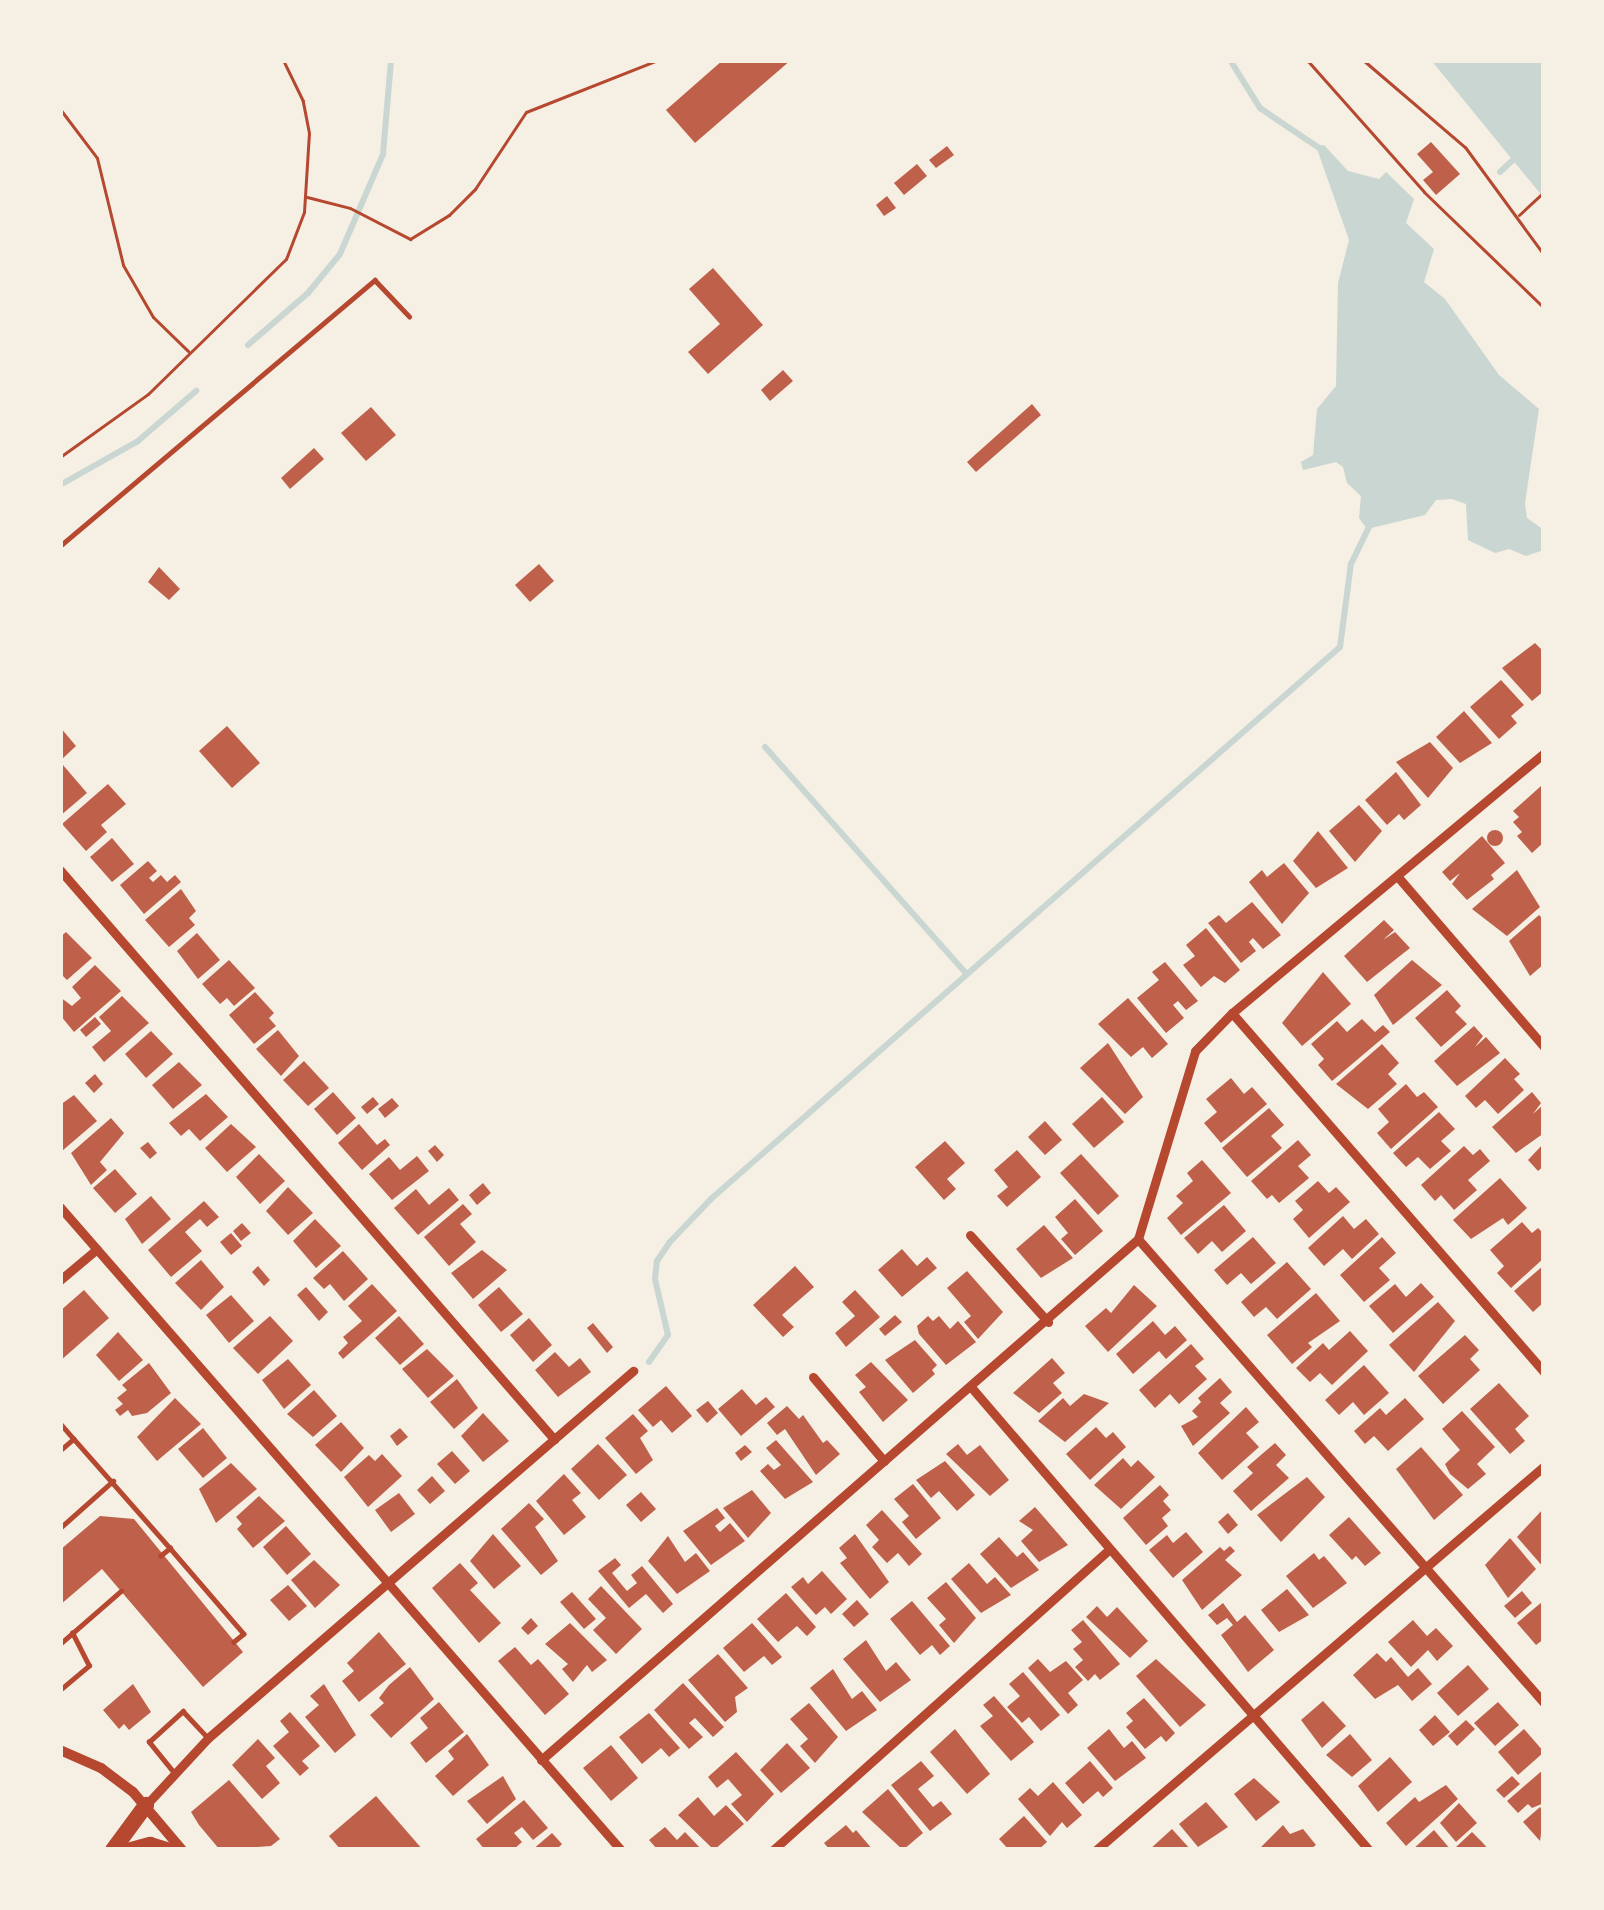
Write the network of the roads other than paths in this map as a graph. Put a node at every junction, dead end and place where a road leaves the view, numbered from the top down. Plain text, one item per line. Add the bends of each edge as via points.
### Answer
1 (409, 316) dead end
2 (60, 546) edge
3 (1544, 753) edge
4 (60, 871) edge
5 (1398, 877) junction
6 (1232, 1013) junction
7 (1544, 1047) edge
8 (60, 1207) edge
9 (970, 1235) dead end
10 (1138, 1240) junction
11 (97, 1249) junction
12 (60, 1280) edge
13 (1048, 1322) junction
14 (633, 1371) dead end
15 (1544, 1372) edge
16 (813, 1377) dead end
17 (970, 1387) junction
18 (60, 1423) edge
19 (74, 1439) junction
20 (554, 1439) junction
21 (60, 1451) edge
22 (884, 1461) junction
23 (1544, 1466) edge
24 (113, 1481) junction
25 (60, 1528) edge
26 (170, 1548) junction
27 (1107, 1551) junction
28 (160, 1556) dead end
29 (1426, 1567) junction
30 (388, 1582) junction
31 (121, 1591) dead end
32 (72, 1633) junction
33 (234, 1642) dead end
34 (60, 1644) edge
35 (60, 1690) edge
36 (1544, 1703) edge
37 (1250, 1717) junction
38 (208, 1738) junction
39 (60, 1750) edge
40 (542, 1760) junction
41 (174, 1773) junction
42 (146, 1805) junction
43 (113, 1850) edge
44 (131, 1850) edge
45 (166, 1850) edge
46 (182, 1850) edge
47 (621, 1850) edge
48 (773, 1850) edge
49 (1096, 1850) edge
50 (1369, 1850) edge

1 - 2 lane via 375,280
3 - 5 street
4 - 20 street
5 - 6 street
5 - 7 street
6 - 10 street via 1186,1070
6 - 15 street
8 - 11 street
9 - 13 street
10 - 13 street
10 - 29 street
11 - 12 street
11 - 30 street
13 - 17 street
14 - 20 street
16 - 22 street
17 - 22 street
17 - 27 street
18 - 19 lane
19 - 21 lane
19 - 24 lane
20 - 30 street
22 - 40 street
23 - 29 street
24 - 25 lane
24 - 26 lane
26 - 28 lane
26 - 33 lane via 244,1634
27 - 37 street
27 - 48 street
29 - 36 street
29 - 37 street
30 - 38 street
30 - 40 street
31 - 32 lane
32 - 34 lane
32 - 35 lane via 89,1666
37 - 49 street
37 - 50 street
38 - 41 street
38 - 41 lane via 183,1712 149,1742
39 - 42 street via 101,1768
40 - 47 street
41 - 42 street
42 - 43 highway
42 - 46 street
44 - 45 highway

